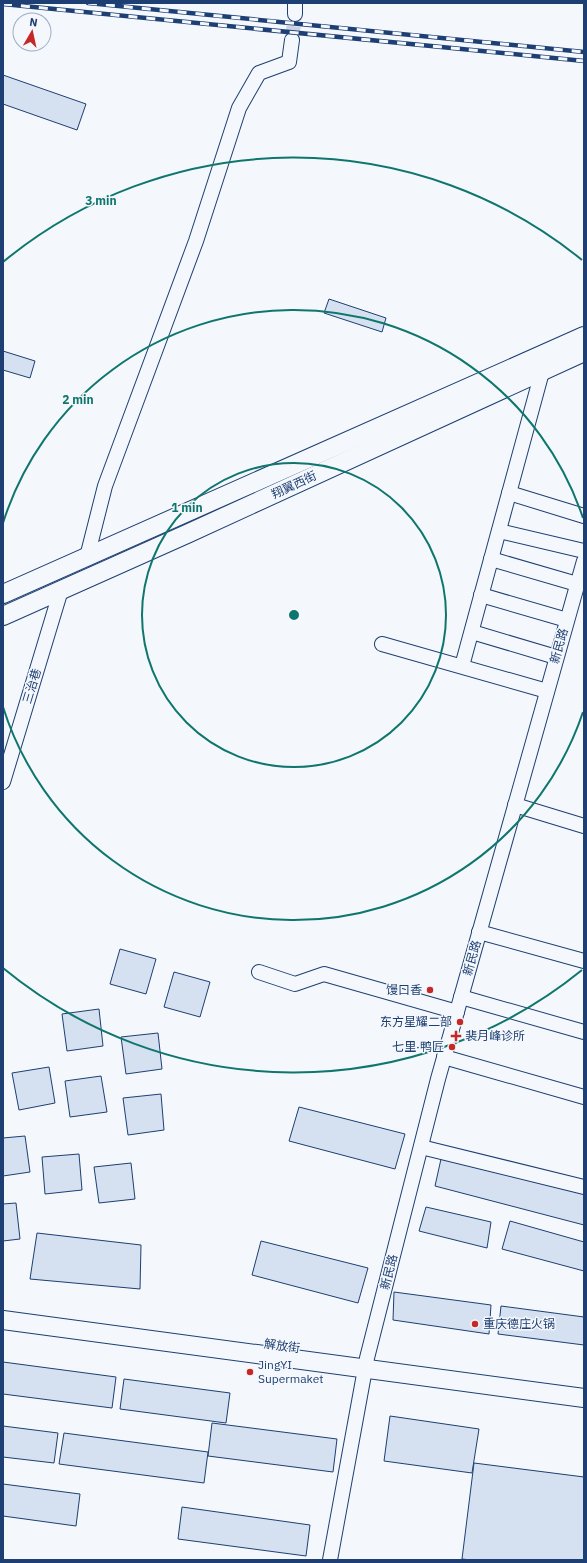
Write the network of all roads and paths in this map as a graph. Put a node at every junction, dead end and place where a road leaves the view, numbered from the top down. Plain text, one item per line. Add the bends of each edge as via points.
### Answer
1 (292, 40) tunnel mouth
2 (584, 336) edge
3 (584, 352) edge
4 (542, 372) junction
5 (509, 493) junction
6 (584, 516) edge
7 (499, 531) junction
8 (584, 551) edge
9 (87, 557) junction
10 (491, 559) junction
11 (584, 561) edge
12 (577, 584) junction
13 (61, 590) junction
14 (3, 594) edge
15 (481, 595) junction
16 (3, 616) edge
17 (567, 620) junction
18 (472, 632) junction
19 (382, 644) dead end
20 (556, 657) junction
21 (462, 666) junction
22 (547, 691) junction
23 (3, 782) edge
24 (515, 805) junction
25 (584, 826) edge
26 (479, 932) junction
27 (584, 961) edge
28 (259, 972) dead end
29 (461, 997) junction
30 (457, 1012) junction
31 (584, 1032) edge
32 (444, 1057) junction
33 (584, 1097) edge
34 (421, 1147) junction
35 (584, 1187) edge
36 (3, 1309) edge
37 (3, 1320) edge
38 (366, 1363) junction
39 (584, 1387) edge
40 (584, 1398) edge
41 (330, 1560) edge

1 - 9 street via 289,62 259,73 239,108 193,248 105,486
2 - 9 main road, 翔翼西街
3 - 4 main road, 翔翼西街
4 - 5 street
4 - 13 main road, 翔翼西街
5 - 6 street
5 - 7 street
7 - 8 street
7 - 10 street
9 - 14 main road, 翔翼西街
10 - 12 street
10 - 15 street
11 - 12 street, 新民路
12 - 17 street, 新民路
13 - 16 main road, 翔翼西街
13 - 23 street, 三治巷
15 - 17 street
15 - 18 street
17 - 20 street, 新民路
18 - 20 street
18 - 21 street
19 - 21 street
20 - 22 street, 新民路
21 - 22 street
22 - 24 street, 新民路
24 - 25 street
24 - 26 street, 新民路
26 - 27 street
26 - 29 street, 新民路
28 - 30 street via 295,984 324,974
29 - 30 street, 新民路
29 - 31 street
30 - 32 street, 新民路
32 - 33 street
32 - 34 street, 新民路
34 - 35 street
34 - 38 street, 新民路
36 - 38 main road, 解放街
37 - 38 main road
38 - 39 main road, 解放街
38 - 40 main road
38 - 41 street, 新民路

